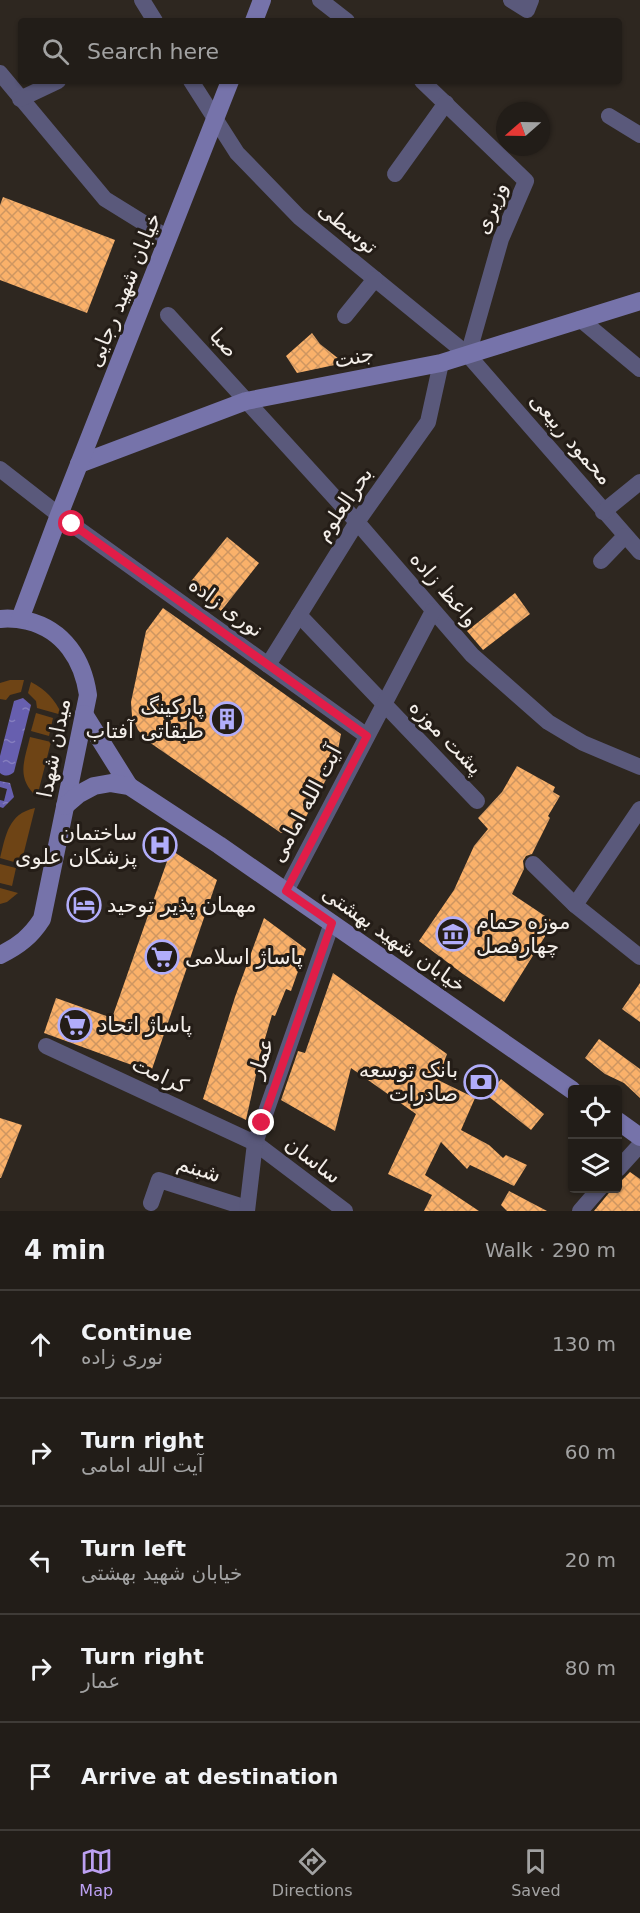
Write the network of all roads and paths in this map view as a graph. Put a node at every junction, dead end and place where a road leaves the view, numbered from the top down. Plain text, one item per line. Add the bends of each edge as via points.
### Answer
1 (142, 0) edge
2 (262, 0) edge
3 (320, 0) edge
4 (512, 0) edge
5 (531, 0) edge
6 (153, 18) edge
7 (255, 18) edge
8 (343, 18) edge
9 (0, 73) edge
10 (52, 84) edge
11 (193, 84) edge
12 (229, 84) edge
13 (425, 84) edge
14 (20, 99) junction
15 (446, 103) junction
16 (609, 116) dead end
17 (215, 120) junction
18 (640, 135) edge
19 (395, 174) dead end
20 (168, 238) junction
21 (375, 279) junction
22 (640, 300) edge
23 (168, 315) dead end
24 (345, 316) dead end
25 (580, 319) junction
26 (468, 355) junction
27 (441, 363) junction
28 (640, 369) edge
29 (246, 401) junction
30 (79, 464) junction
31 (0, 469) edge
32 (640, 482) edge
33 (603, 512) junction
34 (59, 515) junction
35 (357, 522) junction
36 (635, 543) edge
37 (601, 561) dead end
38 (433, 611) junction
39 (299, 615) junction
40 (20, 619) junction
41 (0, 620) edge
42 (268, 664) junction
43 (384, 704) junction
44 (84, 714) junction
45 (367, 736) junction
46 (640, 767) edge
47 (129, 786) junction
48 (477, 801) dead end
49 (65, 806) junction
50 (640, 809) edge
51 (532, 864) dead end
52 (286, 891) junction
53 (575, 905) junction
54 (332, 923) junction
55 (0, 955) edge
56 (640, 957) edge
57 (46, 1046) dead end
58 (568, 1087) edge
59 (634, 1131) edge
60 (255, 1143) junction
61 (622, 1160) edge
62 (596, 1193) edge
63 (151, 1203) dead end
64 (247, 1210) edge
65 (345, 1211) edge
66 (580, 1211) edge

1 - 6 street
2 - 7 main road
3 - 8 street
4 - 5 street via 527,10
9 - 14 street
10 - 14 street
11 - 17 street, توسطی
12 - 17 main road, خیابان شهید رجایی
13 - 15 street, وزیری
14 - 20 street via 105,199
15 - 19 street
15 - 26 street, وزیری via 526,181 501,239
16 - 18 street
17 - 20 main road, خیابان شهید رجایی
17 - 21 street, توسطی via 237,153 299,218
20 - 30 main road, خیابان شهید رجایی
21 - 24 street
21 - 26 street, توسطی
22 - 25 main road, جنت
23 - 29 street, صبا
25 - 26 main road, جنت
25 - 28 street
26 - 27 main road, جنت
26 - 33 street, محمود ربیعی
27 - 29 main road, جنت
27 - 35 street, بحرالعلوم via 428,422
29 - 30 main road, جنت
29 - 35 street, واعظ زاده
30 - 34 main road, خیابان شهید رجایی
31 - 34 street, نوری زاده
32 - 33 street
33 - 36 street, محمود ربیعی
34 - 40 main road, خیابان شهید رجایی
34 - 42 street, نوری زاده
35 - 38 street, واعظ زاده
35 - 39 street, بحرالعلوم
36 - 37 street
38 - 43 street, آیت الله امامی
38 - 46 street, واعظ زاده via 472,655 548,722 583,743
39 - 42 street, بحرالعلوم
39 - 43 street, پشت موزه
40 - 41 main road, میدان شهدا
40 - 44 main road, میدان شهدا via 53,631 67,643 85,676 88,696
42 - 45 street, نوری زاده
43 - 45 street, آیت الله امامی
43 - 48 street, پشت موزه
44 - 47 main road
44 - 49 main road, میدان شهدا
45 - 52 street, آیت الله امامی
47 - 49 main road via 94,786
47 - 52 main road, خیابان شهید بهشتی
49 - 55 main road, میدان شهدا via 42,919 24,941
50 - 53 street
51 - 53 street
52 - 54 main road, خیابان شهید بهشتی
53 - 56 street
54 - 58 main road, خیابان شهید بهشتی
54 - 60 street, عمار
57 - 60 street, کرامت
59 - 61 street
60 - 64 street, عمار
60 - 65 street, ساسان
62 - 66 street
63 - 64 street, شبنم via 159,1180

